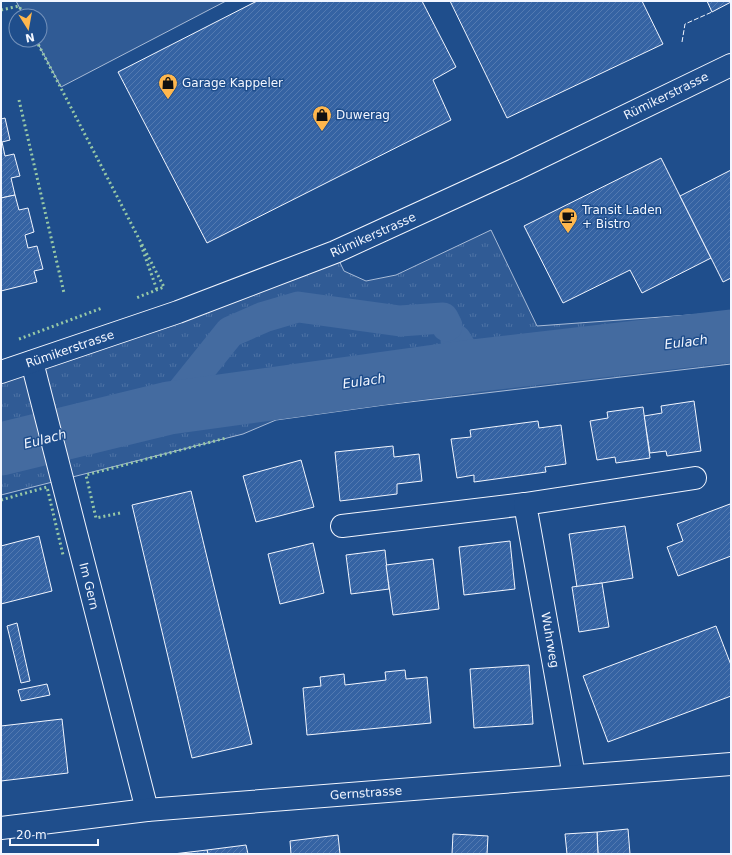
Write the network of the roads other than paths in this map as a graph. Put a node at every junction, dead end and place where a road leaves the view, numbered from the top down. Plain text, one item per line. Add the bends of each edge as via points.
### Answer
1 (731, 65) edge
2 (32, 362) junction
3 (1, 372) edge
4 (695, 478) dead end
5 (525, 504) junction
6 (342, 526) dead end
7 (731, 764) edge
8 (574, 776) junction
9 (147, 810) junction
10 (1, 828) edge

1 - 2 street, Rümikerstrasse via 516,169 335,252 178,312
2 - 3 street, Rümikerstrasse
2 - 9 street, Im Gern
4 - 5 street
5 - 6 street
5 - 8 street, Wuhrweg
7 - 8 street, Gernstrasse
8 - 9 street, Gernstrasse
9 - 10 street, Gernstrasse

